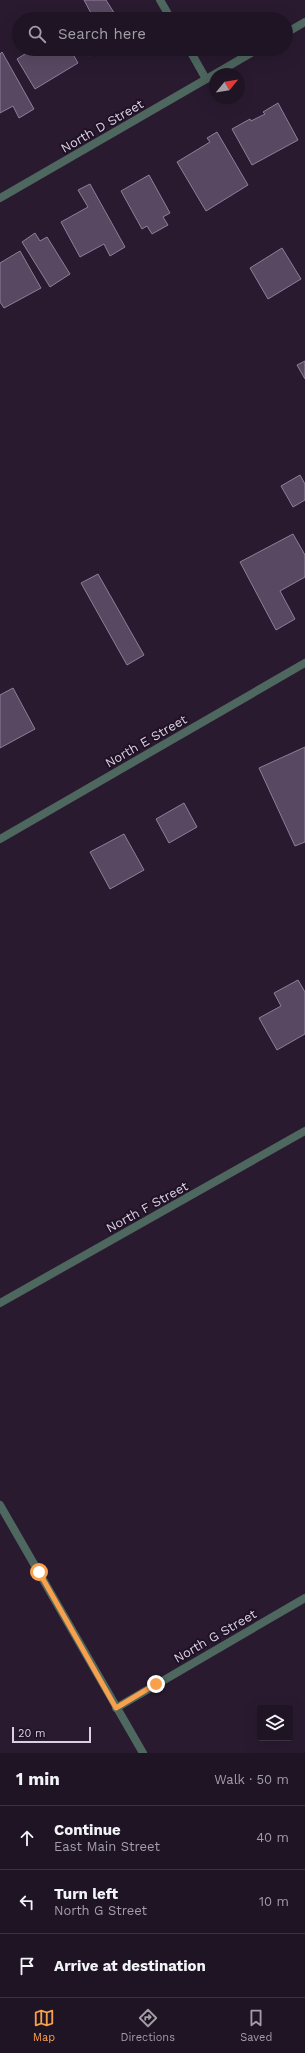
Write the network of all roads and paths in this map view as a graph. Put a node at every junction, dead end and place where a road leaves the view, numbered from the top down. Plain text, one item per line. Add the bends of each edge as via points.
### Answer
1 (160, 0) edge
2 (167, 12) edge
3 (305, 22) edge
4 (293, 29) edge
5 (193, 56) edge
6 (246, 56) edge
7 (225, 68) edge
8 (209, 77) edge
9 (206, 79) junction
10 (0, 198) edge
11 (305, 663) edge
12 (0, 840) edge
13 (305, 1131) edge
14 (0, 1303) edge
15 (0, 1504) edge
16 (305, 1598) edge
17 (116, 1708) junction
18 (143, 1753) edge

1 - 2 street
3 - 4 street
5 - 9 street
6 - 7 street, North D Street
8 - 9 street, North D Street
9 - 10 street, North D Street
11 - 12 street, North E Street
13 - 14 street, North F Street
15 - 17 street
16 - 17 street, North G Street
17 - 18 street

